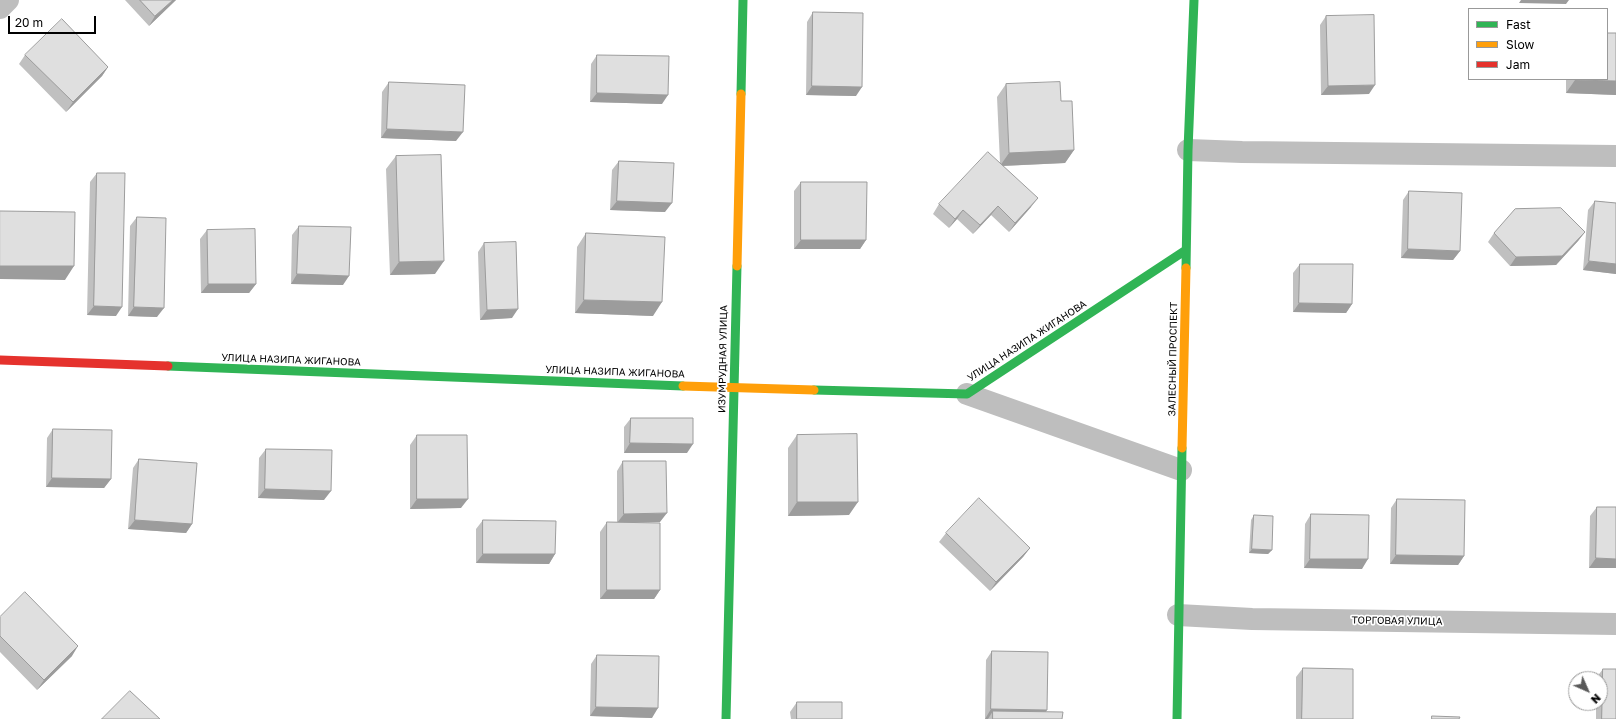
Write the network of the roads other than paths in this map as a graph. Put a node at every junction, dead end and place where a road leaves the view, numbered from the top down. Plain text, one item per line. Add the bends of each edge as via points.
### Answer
1 (8, 0) edge
2 (743, 0) edge
3 (1194, 0) edge
4 (0, 8) edge
5 (1188, 150) junction
6 (1616, 156) edge
7 (1186, 250) junction
8 (0, 360) edge
9 (733, 388) junction
10 (967, 394) junction
11 (1181, 470) junction
12 (1178, 615) junction
13 (1616, 624) edge
14 (726, 719) edge
15 (1177, 719) edge

1 - 4 street
2 - 9 street, ИЗУМРУДНАЯ УЛИЦА
3 - 5 street, ЗАЛЕСНЫЙ ПРОСПЕКТ
5 - 6 street
5 - 7 street, ЗАЛЕСНЫЙ ПРОСПЕКТ
7 - 10 street, УЛИЦА НАЗИПА ЖИГАНОВА
7 - 11 street, ЗАЛЕСНЫЙ ПРОСПЕКТ
8 - 9 street, УЛИЦА НАЗИПА ЖИГАНОВА
9 - 10 street, УЛИЦА НАЗИПА ЖИГАНОВА
9 - 14 street, ИЗУМРУДНАЯ УЛИЦА
10 - 11 street
11 - 12 street, ЗАЛЕСНЫЙ ПРОСПЕКТ
12 - 13 street, ТОРГОВАЯ УЛИЦА via 1252,619
12 - 15 street, ЗАЛЕСНЫЙ ПРОСПЕКТ

